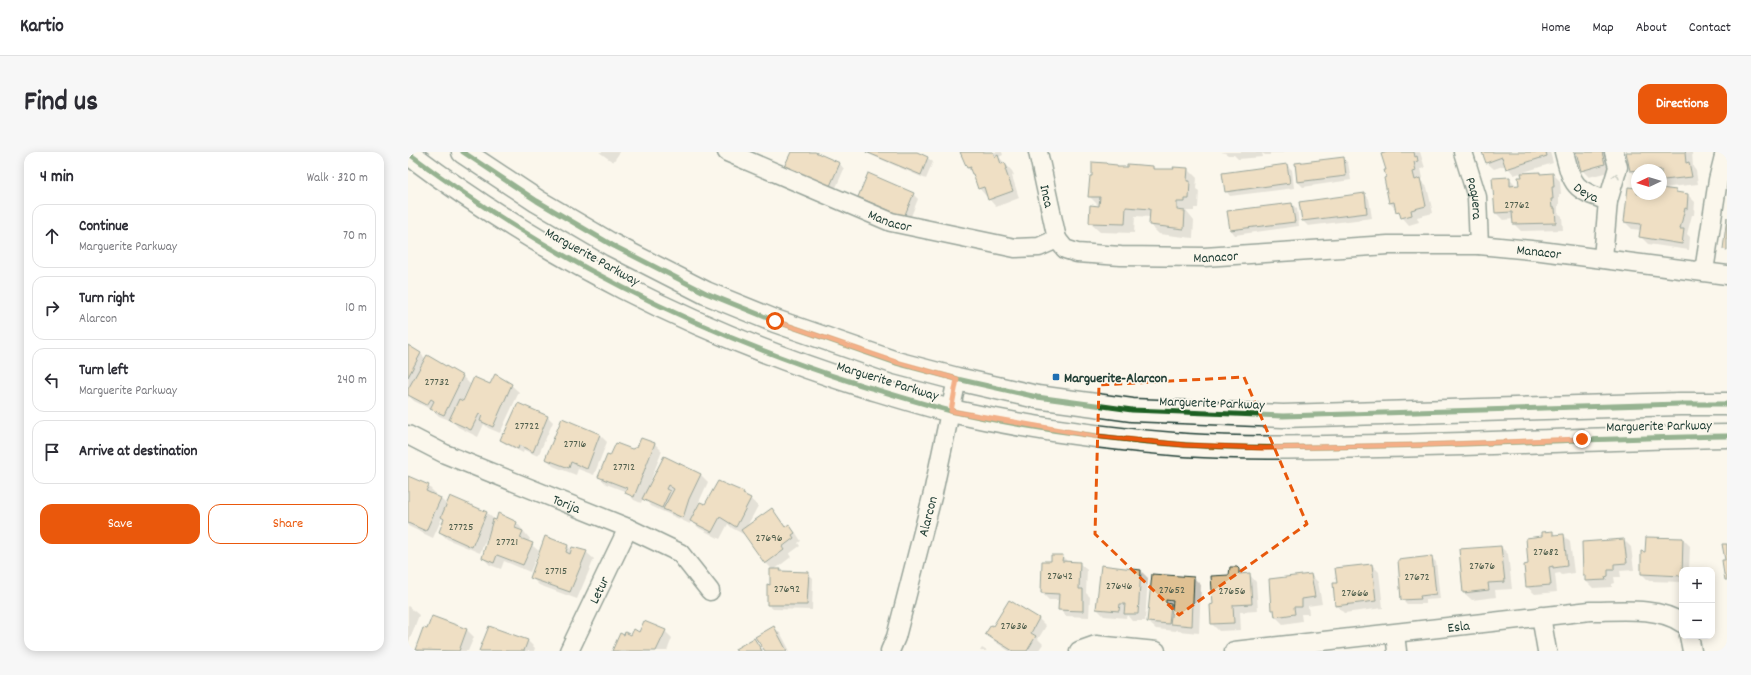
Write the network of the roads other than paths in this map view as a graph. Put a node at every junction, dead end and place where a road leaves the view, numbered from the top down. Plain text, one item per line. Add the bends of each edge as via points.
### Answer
1 (463, 152) edge
2 (727, 152) edge
3 (1038, 152) edge
4 (1463, 152) edge
5 (1564, 152) edge
6 (1614, 152) edge
7 (1725, 152) edge
8 (408, 153) edge
9 (1608, 200) junction
10 (1057, 239) junction
11 (1479, 245) junction
12 (1603, 258) junction
13 (1704, 271) junction
14 (1727, 275) edge
15 (957, 379) junction
16 (1727, 404) edge
17 (951, 411) junction
18 (408, 435) edge
19 (1727, 436) edge
20 (628, 528) junction
21 (710, 591) dead end
22 (1541, 616) junction
23 (1679, 620) edge
24 (1690, 639) edge
25 (1396, 642) edge
26 (569, 651) edge
27 (890, 651) edge
28 (1079, 651) edge
29 (1156, 651) edge
30 (1234, 651) edge
31 (1547, 651) edge
32 (1692, 651) edge

1 - 15 main road, Marguerite Parkway via 536,201 612,245 706,293 775,321 888,360
2 - 10 street, Manacor via 891,222 1015,248 1039,247
3 - 10 street, Inca
4 - 11 street, Paguera via 1477,197
5 - 9 street, Deya via 1574,183 1585,193
9 -> 6 street, Deya via 1618,167
7 - 13 street via 1718,180
8 - 17 main road, Marguerite Parkway via 445,181 576,263 653,302 726,336 802,366
9 - 12 street, Deya
10 - 11 street, Manacor via 1065,249 1077,253 1121,256 1204,257 1388,245
11 - 12 street, Manacor
12 - 13 street, Manacor
13 - 14 street, Manacor
15 - 16 main road, Marguerite Parkway via 1037,397 1132,410 1200,414 1283,416
15 - 17 street, Alarcon
17 - 19 main road, Marguerite Parkway via 1094,436 1185,445 1265,448
17 - 27 street, Alarcon via 933,493 896,637
18 - 20 street, Torija via 445,454
20 - 21 street, Torija via 680,554
20 - 26 street, Letur
22 - 23 street, Esla via 1590,611 1642,611 1670,616
22 - 25 street, Esla
22 - 31 street
24 - 32 street
25 - 30 street, Esla
28 - 29 street via 1096,644

